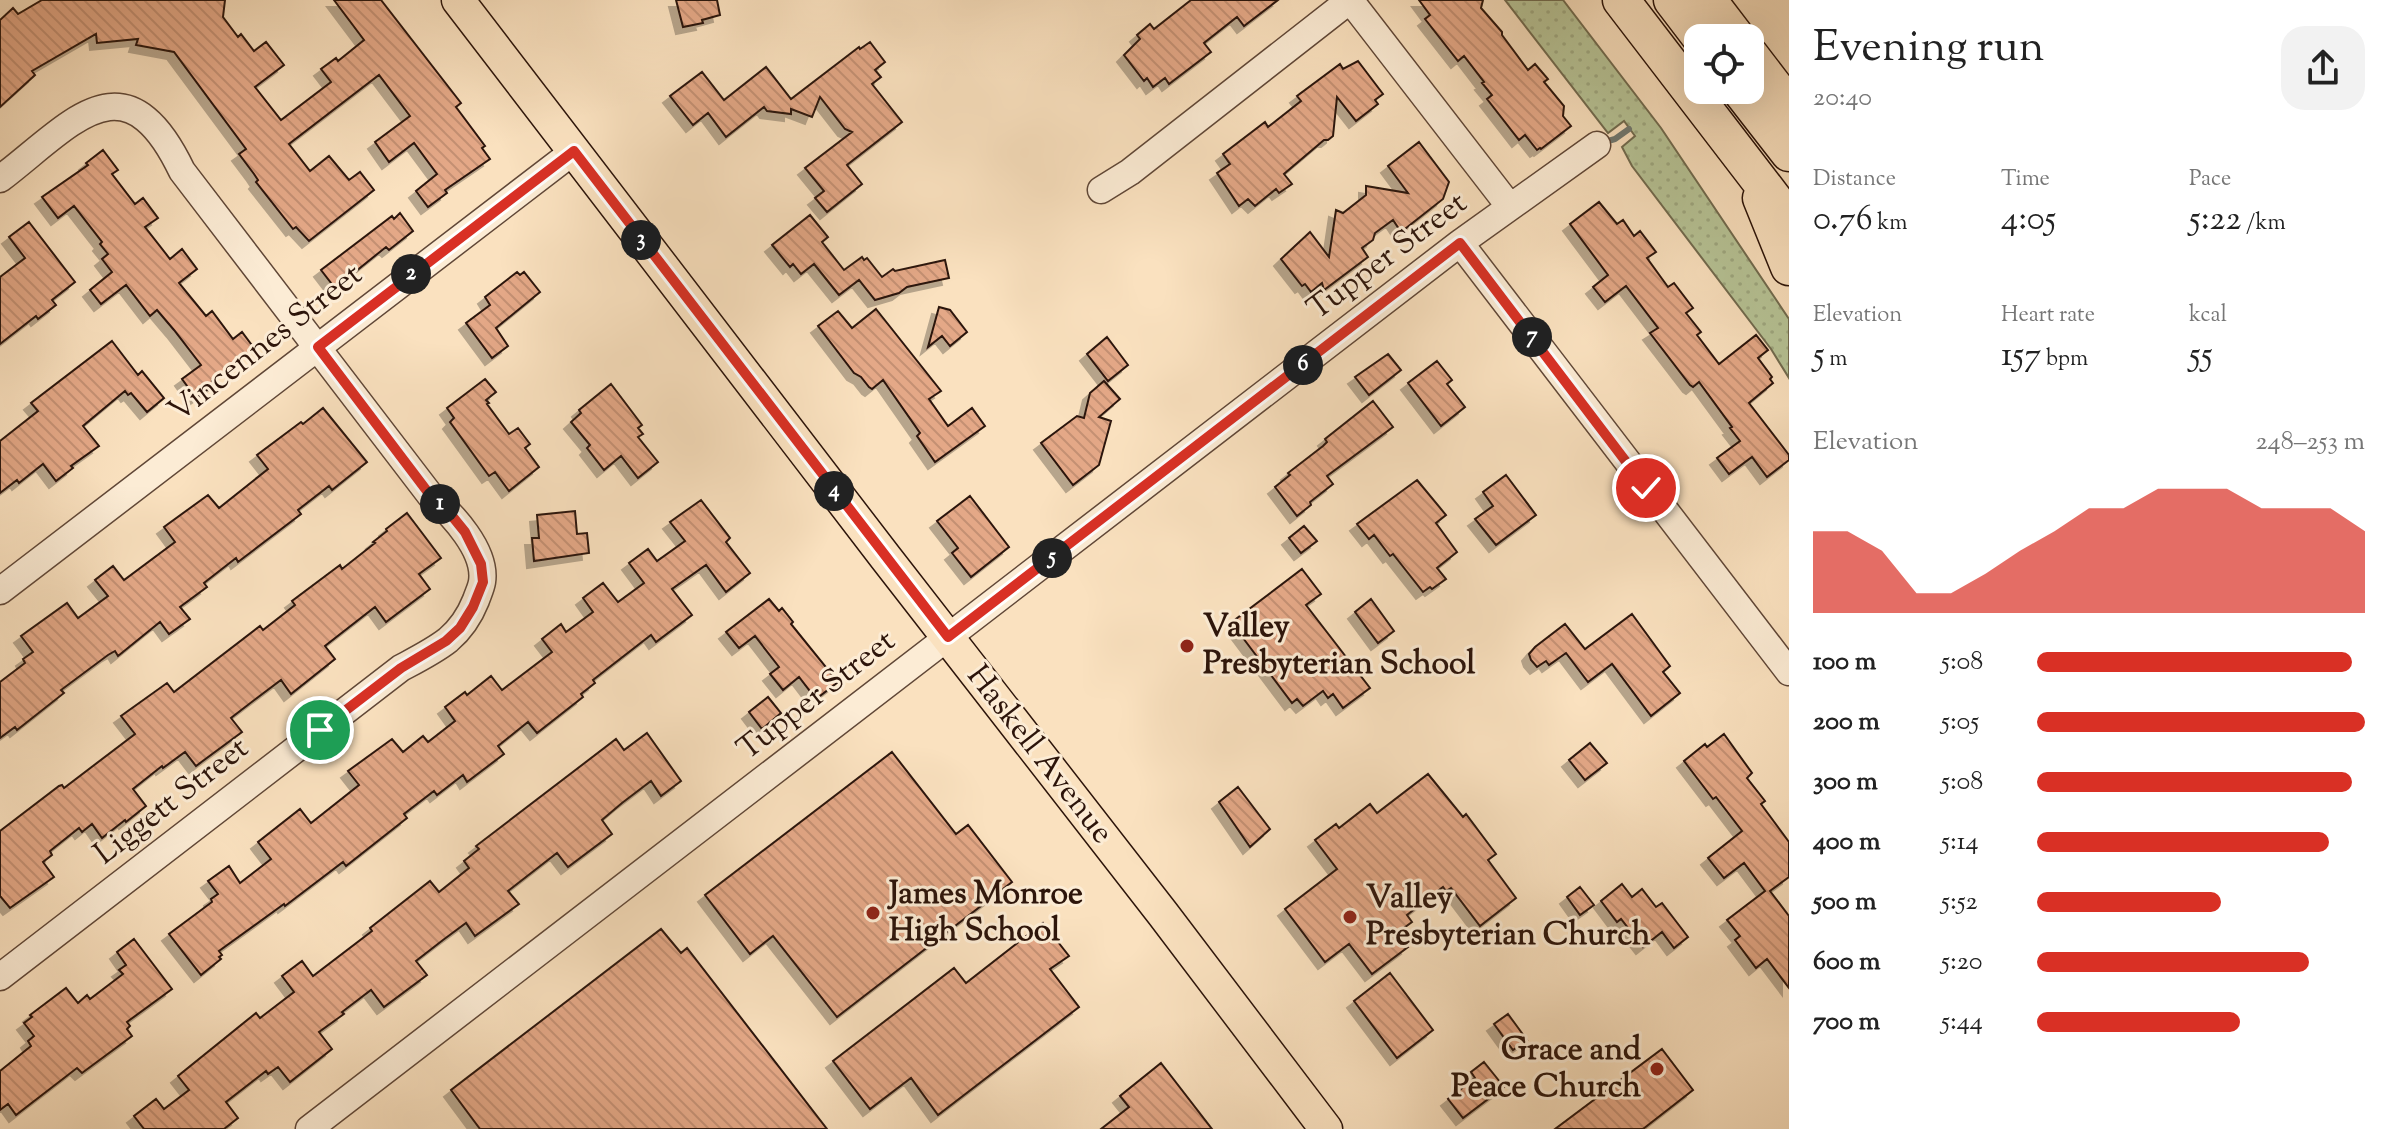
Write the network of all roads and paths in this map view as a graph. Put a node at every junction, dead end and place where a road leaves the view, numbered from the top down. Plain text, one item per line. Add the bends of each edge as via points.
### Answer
1 (458, 0) edge
2 (1350, 0) edge
3 (1621, 0) edge
4 (1650, 0) edge
5 (1672, 0) edge
6 (1708, 0) edge
7 (1690, 24) edge
8 (1726, 24) edge
9 (1684, 44) edge
10 (1764, 73) edge
11 (1730, 104) edge
12 (1751, 104) edge
13 (1789, 106) edge
14 (1597, 145) dead end
15 (574, 151) junction
16 (1789, 153) edge
17 (1749, 167) junction
18 (0, 179) edge
19 (1789, 180) edge
20 (1101, 190) dead end
21 (1510, 207) junction
22 (1789, 219) edge
23 (1460, 243) junction
24 (1789, 267) edge
25 (318, 347) junction
26 (0, 591) edge
27 (948, 637) junction
28 (1789, 672) edge
29 (0, 977) edge
30 (309, 1129) edge
31 (1326, 1129) edge

1 - 15 main road, Haskell Avenue
2 - 20 street
2 - 21 street
3 - 17 highway
4 - 9 highway
5 - 7 highway
6 - 8 highway
10 - 13 highway
11 - 19 highway
12 - 16 highway
14 - 21 street, Tupper Street
15 - 25 street, Vincennes Street
15 - 27 main road, Haskell Avenue
17 - 22 highway
17 - 24 highway
18 - 25 street via 98,108 118,105 138,112 156,127 182,171
21 - 23 street, Tupper Street
23 - 27 street, Tupper Street
23 - 28 street
25 - 26 street, Vincennes Street
25 - 29 street, Liggett Street via 430,495 465,532 481,564 483,582 473,607 446,641 401,668
27 - 30 street, Tupper Street
27 - 31 main road, Haskell Avenue

